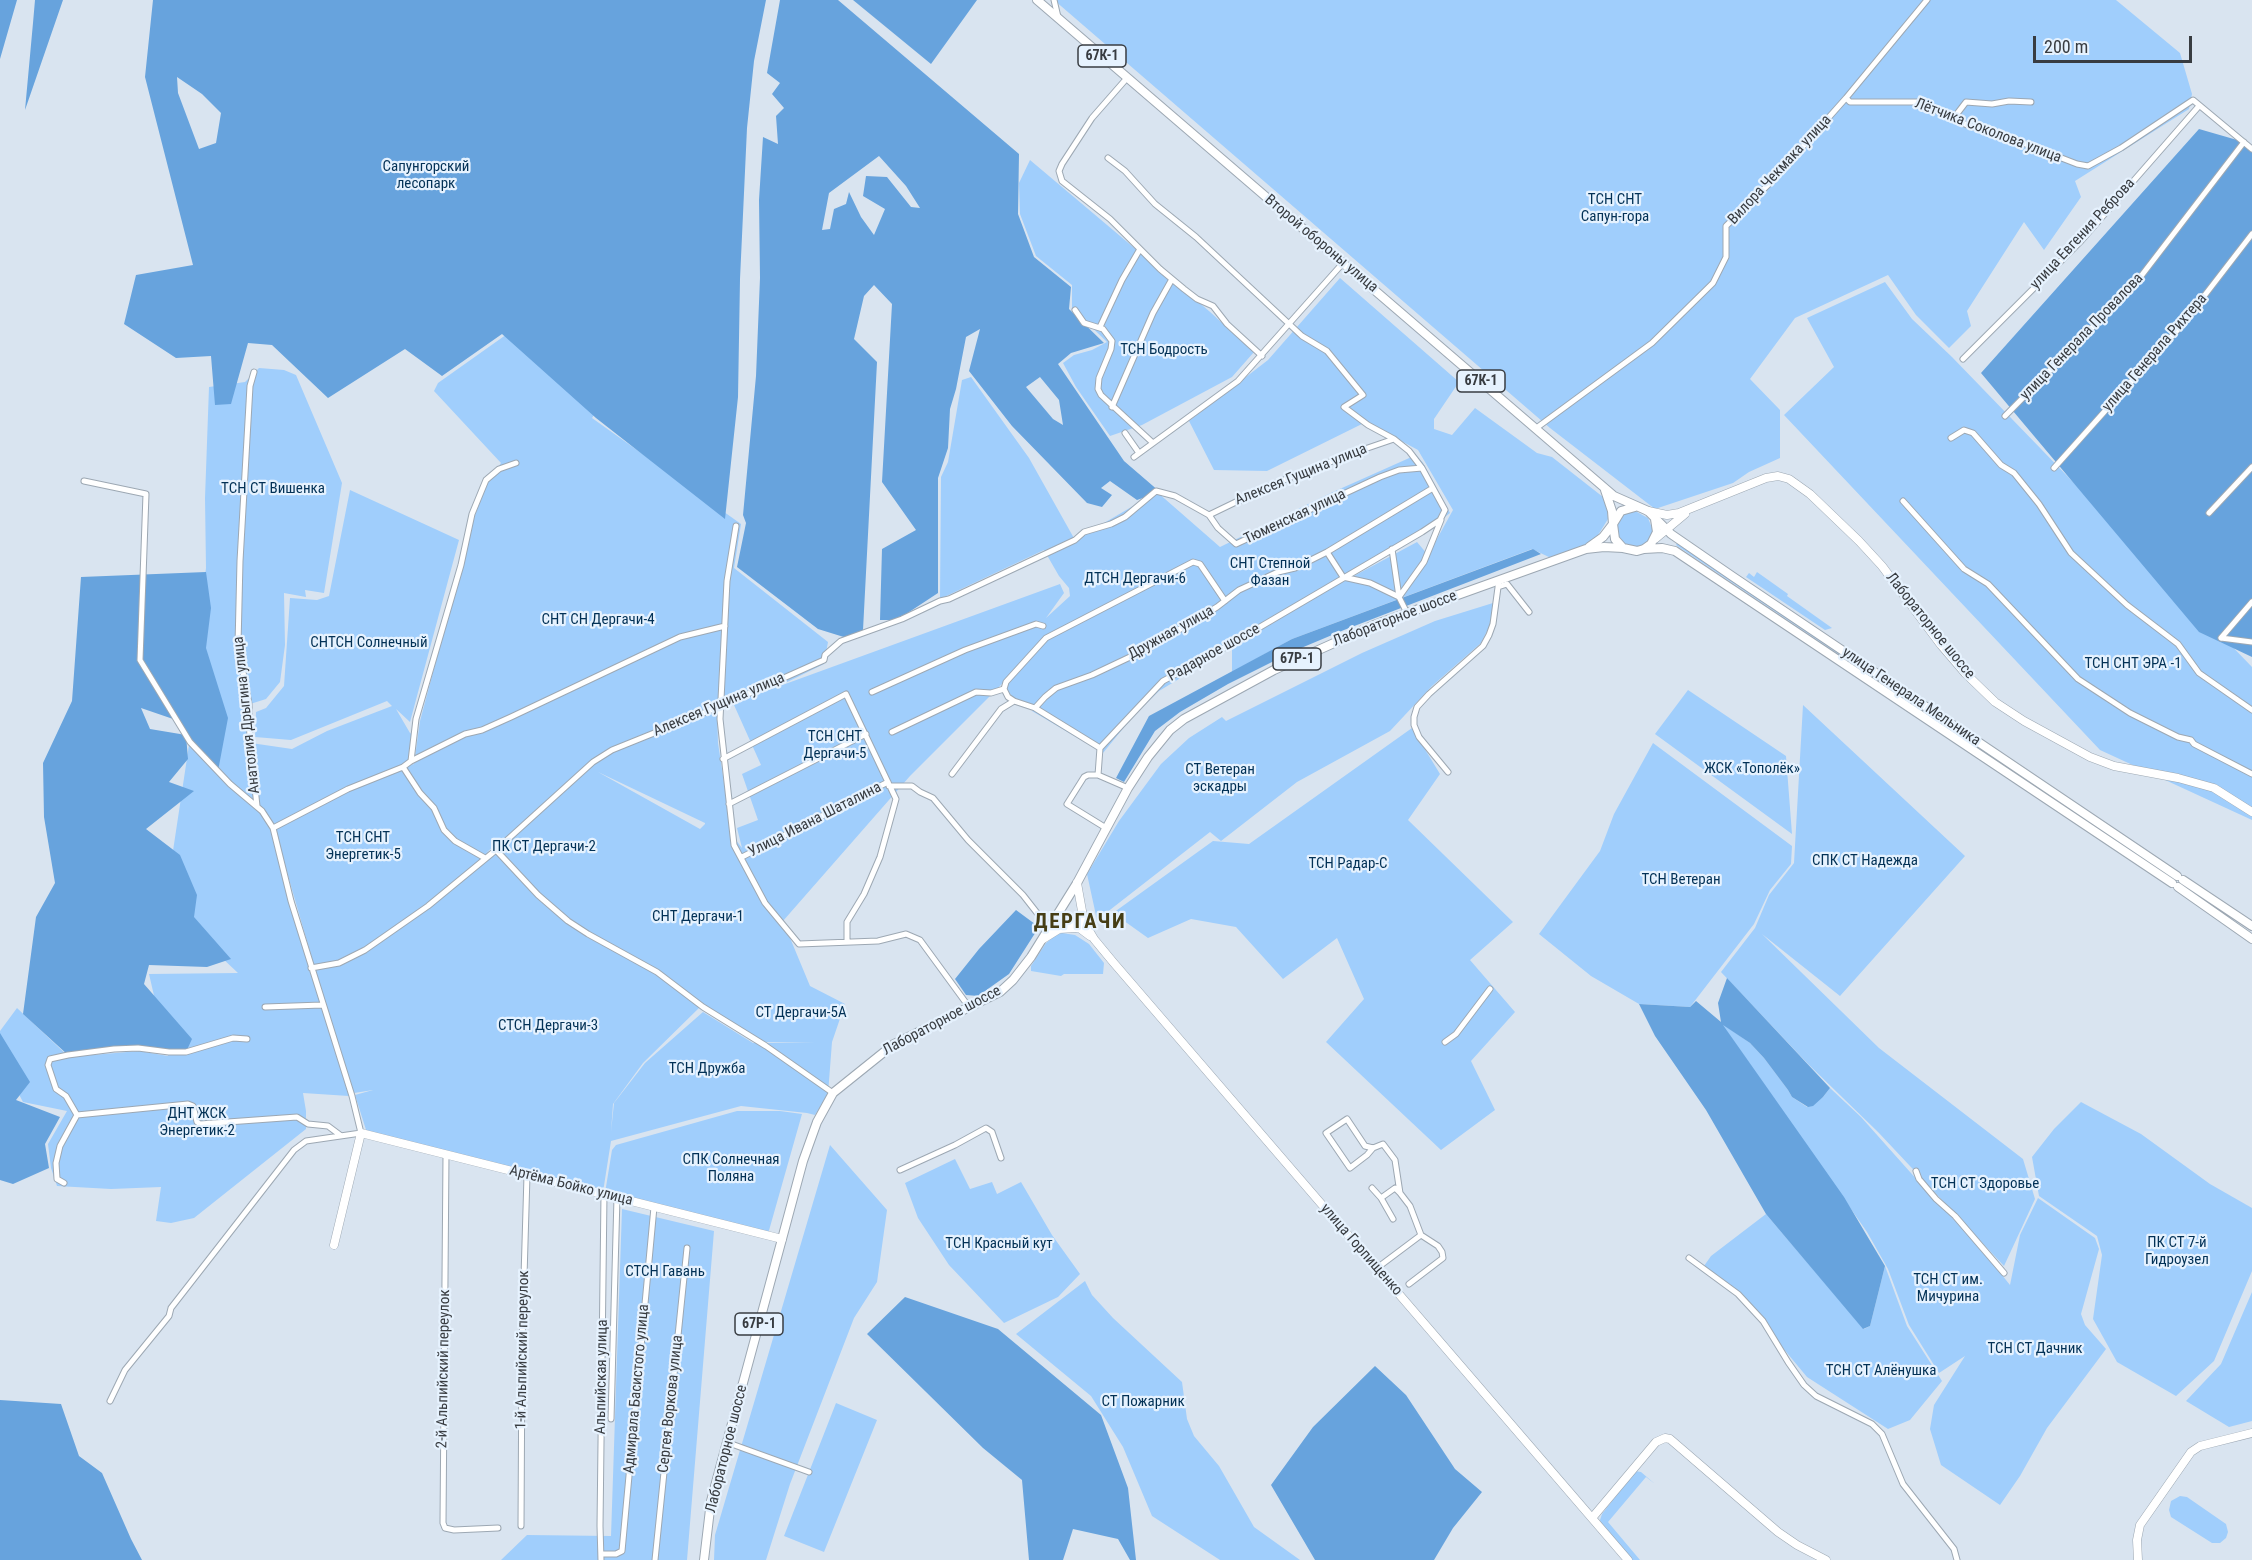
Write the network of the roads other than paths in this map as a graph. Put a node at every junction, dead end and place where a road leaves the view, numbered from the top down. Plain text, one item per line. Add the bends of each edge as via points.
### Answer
1 (1037, 0) edge
2 (1054, 0) edge
3 (1927, 0) edge
4 (1059, 18) junction
5 (1127, 78) junction
6 (1846, 98) junction
7 (2031, 102) dead end
8 (2199, 106) junction
9 (1953, 119) junction
10 (2244, 142) junction
11 (2252, 148) edge
12 (1108, 158) dead end
13 (2252, 234) edge
14 (1140, 249) junction
15 (1343, 263) junction
16 (1172, 279) junction
17 (1075, 310) dead end
18 (1290, 323) junction
19 (1100, 327) junction
20 (1262, 356) junction
21 (1963, 359) dead end
22 (254, 372) dead end
23 (1112, 407) junction
24 (2005, 416) dead end
25 (1535, 429) junction
26 (1125, 433) dead end
27 (1951, 438) dead end
28 (1394, 439) junction
29 (1153, 443) junction
30 (516, 463) dead end
31 (2252, 467) edge
32 (1422, 468) junction
33 (2054, 468) dead end
34 (84, 481) dead end
35 (1433, 488) junction
36 (1605, 489) junction
37 (1903, 501) dead end
38 (1636, 507) junction
39 (1690, 510) junction
40 (1648, 511) junction
41 (2208, 513) dead end
42 (1209, 515) junction
43 (1442, 515) junction
44 (1682, 516) junction
45 (1655, 518) junction
46 (1612, 524) junction
47 (736, 526) dead end
48 (1666, 529) junction
49 (1679, 539) junction
50 (1654, 540) junction
51 (1623, 548) junction
52 (1392, 549) junction
53 (1586, 549) junction
54 (1644, 549) junction
55 (1327, 552) junction
56 (1343, 577) junction
57 (1498, 583) junction
58 (1399, 597) junction
59 (1225, 601) junction
60 (2252, 602) edge
61 (1529, 612) dead end
62 (1407, 613) junction
63 (725, 626) junction
64 (1043, 626) dead end
65 (2252, 642) edge
66 (1004, 689) junction
67 (872, 692) dead end
68 (1014, 701) junction
69 (721, 706) junction
70 (1035, 708) junction
71 (2252, 710) edge
72 (892, 732) dead end
73 (866, 734) junction
74 (1100, 748) junction
75 (723, 759) junction
76 (411, 760) junction
77 (403, 767) junction
78 (1448, 772) dead end
79 (952, 774) dead end
80 (2252, 774) edge
81 (1098, 775) junction
82 (888, 784) junction
83 (1128, 788) junction
84 (729, 804) junction
85 (257, 806) junction
86 (2252, 812) edge
87 (273, 828) junction
88 (1106, 828) junction
89 (496, 850) junction
90 (742, 857) junction
91 (485, 858) junction
92 (2178, 882) junction
93 (1077, 883) junction
94 (1064, 904) junction
95 (1078, 911) junction
96 (1062, 916) junction
97 (1041, 918) dead end
98 (1084, 922) junction
99 (2252, 926) edge
100 (1078, 929) junction
101 (1094, 939) junction
102 (2252, 939) edge
103 (1042, 940) junction
104 (847, 942) junction
105 (311, 968) junction
106 (1490, 989) dead end
107 (322, 1005) junction
108 (265, 1007) dead end
109 (969, 1007) junction
110 (247, 1038) dead end
111 (1445, 1042) dead end
112 (833, 1093) junction
113 (77, 1115) junction
114 (361, 1133) junction
115 (340, 1135) junction
116 (1372, 1148) junction
117 (446, 1155) junction
118 (1000, 1158) dead end
119 (900, 1170) dead end
120 (1916, 1171) dead end
121 (527, 1175) junction
122 (64, 1183) dead end
123 (1372, 1188) dead end
124 (1400, 1193) junction
125 (604, 1194) junction
126 (617, 1197) junction
127 (1381, 1198) junction
128 (654, 1207) junction
129 (1393, 1219) dead end
130 (1421, 1235) junction
131 (782, 1239) junction
132 (334, 1245) dead end
133 (687, 1248) dead end
134 (1689, 1258) dead end
135 (1377, 1268) junction
136 (2004, 1273) dead end
137 (1409, 1284) dead end
138 (110, 1401) dead end
139 (612, 1419) dead end
140 (2252, 1434) edge
141 (726, 1442) junction
142 (809, 1472) dead end
143 (1592, 1518) junction
144 (521, 1526) dead end
145 (498, 1528) dead end
146 (602, 1557) edge
147 (655, 1560) edge
148 (704, 1560) edge
149 (1628, 1560) edge
150 (1826, 1560) edge
151 (1957, 1560) edge
152 (2138, 1560) edge

1 - 4 main road, Второй обороны улица / 67К-1
2 - 4 street
3 - 6 street, Вилора Чекмака улица
4 - 5 main road, Второй обороны улица / 67К-1
5 - 14 street via 1092,118 1059,171 1067,186 1110,219
5 - 15 main road, Второй обороны улица / 67К-1
6 - 9 street, Лётчика Соколова улица via 1850,102 1919,102
6 - 25 street, Вилора Чекмака улица via 1726,226 1726,256 1713,283 1652,343
7 - 9 street via 1966,102
8 - 9 street, Лётчика Соколова улица via 2193,100 2088,166
8 - 10 street
8 - 21 street, улица Евгения Реброва via 2081,241
10 - 11 street
10 - 24 street, улица Генерала Провалова via 2135,284
12 - 18 street
13 - 33 street, улица Генерала Рихтера via 2181,326
14 - 16 street
14 - 19 street
15 - 18 street
15 - 25 main road, Второй обороны улица / 67К-1
16 - 20 street via 1213,306
16 - 23 street
17 - 19 street via 1084,323
18 - 20 street
18 - 28 street via 1302,336 1327,351 1364,395 1344,407
19 - 23 street via 1107,332 1112,345 1098,389
20 - 29 street via 1230,388
22 - 85 street, Анатолия Дрыгина улица via 250,386 238,645 249,704
23 - 29 street
25 - 36 main road, Второй обороны улица / 67К-1
26 - 29 street via 1136,455
27 - 71 street via 1964,430 1973,433 2032,496 2071,553 2178,645 2199,672
28 - 32 street
28 - 42 street, Алексея Гущина улица via 1271,485
30 - 76 street via 499,469 486,480 472,514 416,719
31 - 41 street
32 - 35 street
32 - 42 street, Тюменская улица via 1399,470 1236,544
34 - 85 street via 146,494 140,660 190,742
35 - 43 street via 1445,510
35 - 55 street, Дружная улица
36 - 38 main road, 67К-1
36 - 46 main road
37 - 80 street via 1964,569 1988,584 2078,679 2130,713 2191,740
38 - 40 main road, 67К-1
38 - 46 main road via 1621,511
39 - 40 main road, Лабораторное шоссе / 67К-1 via 1666,515
39 - 44 main road, Лабораторное шоссе / 67К-1
39 - 86 main road, Лабораторное шоссе / 67К-1 via 1766,478 1783,477 1810,494 1874,558 1941,645 1995,702 2090,757 2214,788
40 - 45 main road, 67К-1
42 - 69 street, Алексея Гущина улица via 1175,496 1156,491 1125,517 1084,532 1075,540 949,599 841,641 824,660
43 - 52 street, Радарное шоссе via 1440,520
43 - 58 street via 1424,562
44 - 48 main road, Лабораторное шоссе / 67К-1
44 - 49 main road via 1676,530
45 - 48 main road, улица Генерала Мельника
45 - 50 main road
46 - 51 main road via 1615,539
46 - 53 main road, Лабораторное шоссе / 67Р-1 via 1598,542
47 - 63 street
48 - 49 main road, улица Генерала Мельника
48 - 50 main road, Лабораторное шоссе / 67К-1
49 - 92 main road, улица Генерала Мельника
50 - 54 main road, 67К-1
51 - 53 main road, Лабораторное шоссе / 67Р-1
51 - 54 main road
52 - 56 street, Радарное шоссе
52 - 58 street
53 - 57 main road, Лабораторное шоссе / 67Р-1
54 - 92 main road, улица Генерала Мельника via 1672,550 1682,556
55 - 56 street
55 - 59 street, Дружная улица via 1239,590
56 - 58 street via 1370,583
56 - 74 street, Радарное шоссе via 1162,681
57 - 61 street via 1507,584
57 - 62 main road, Лабораторное шоссе / 67Р-1
57 - 78 street via 1493,624 1483,646 1417,707 1416,732
58 - 62 street
59 - 66 street via 1200,564 1193,562 1046,638 1005,682
59 - 70 street, Дружная улица via 1147,649 1056,688
60 - 65 street via 2221,638
62 - 83 main road, Лабораторное шоссе / 67Р-1 via 1323,646 1200,709 1170,730
63 - 69 street
63 - 76 street via 680,637
64 - 67 street via 1036,624 965,650
66 - 68 street
66 - 72 street via 976,692
68 - 70 street
68 - 79 street via 1001,709
69 - 75 street
69 - 89 street, Алексея Гущина улица via 612,750 593,762
70 - 74 street
73 - 75 street via 846,694
73 - 82 street
73 - 84 street
74 - 81 street
75 - 84 street
76 - 77 street
77 - 87 street via 348,789
77 - 91 street via 434,808 444,830
81 - 83 street
81 - 88 street via 1084,777 1067,804
82 - 90 street, Улица Ивана Шаталина
82 - 97 street via 912,786 933,798
82 - 104 street via 896,799 880,856 847,922
83 - 88 main road, Лабораторное шоссе / 67Р-1
84 - 90 street via 734,845
85 - 87 street
87 - 105 street
88 - 93 main road, Лабораторное шоссе / 67Р-1
89 - 91 street, Алексея Гущина улица
89 - 112 street via 568,921 657,972
90 - 104 street via 765,903 799,944
91 - 105 street, Алексея Гущина улица via 428,906 365,950 339,963
92 - 99 main road, улица Генерала Мельника
92 - 102 main road, улица Генерала Мельника
93 - 94 main road, Лабораторное шоссе / 67Р-1
93 - 98 main road, улица Горпищенко
94 - 95 main road
94 - 96 main road, Лабораторное шоссе / 67Р-1
95 - 96 main road via 1075,920
95 - 98 main road
96 - 100 main road, улица Горпищенко
96 - 103 main road, Лабораторное шоссе / 67Р-1
98 - 101 main road, улица Горпищенко
100 - 101 main road, улица Горпищенко
100 - 103 main road via 1059,929
101 - 135 main road, улица Горпищенко
103 - 109 main road, Лабораторное шоссе / 67Р-1 via 1000,992
104 - 109 street via 878,941 906,934 920,940
105 - 107 street
106 - 111 street via 1456,1034
107 - 108 street
107 - 114 street
109 - 112 main road, Лабораторное шоссе / 67Р-1 via 894,1044
110 - 113 street via 186,1052 122,1049 50,1059 48,1065 56,1089 66,1096
112 - 131 main road, Лабораторное шоссе / 67Р-1 via 814,1132
113 - 115 street via 188,1104 193,1106 200,1124 297,1117 308,1124 328,1126
113 - 122 street via 60,1146 56,1163 57,1179
114 - 115 street
114 - 117 main road, Артёма Бойко улица
114 - 132 main road
115 - 138 street via 306,1141 294,1150 125,1370
116 - 116 street via 1365,1146 1347,1119 1326,1133 1350,1168
116 - 124 street via 1383,1144 1395,1160
117 - 121 main road, Артёма Бойко улица
117 - 145 street, 2-й Альпийский переулок via 443,1523 454,1530
118 - 119 street via 992,1132 986,1128
120 - 136 street via 1930,1192
121 - 125 main road, Артёма Бойко улица
121 - 144 street, 1-й Альпийский переулок
123 - 127 street
124 - 127 street via 1395,1188
124 - 130 street via 1410,1206
125 - 126 main road, Артёма Бойко улица
125 - 146 street, Альпийская улица
126 - 128 main road, Артёма Бойко улица
126 - 139 street
127 - 129 street
128 - 131 main road, Артёма Бойко улица
128 - 146 street, Адмирала Басистого улица via 622,1551
130 - 135 street
130 - 137 street via 1438,1246 1443,1258
131 - 141 main road, Лабораторное шоссе / 67Р-1
133 - 147 street, Сергея Воркова улица
134 - 151 street via 1738,1294 1816,1396 1872,1424 1882,1434 1904,1484 1954,1549
135 - 143 main road, улица Горпищенко
140 - 152 main road via 2200,1446 2191,1452 2140,1525
141 - 142 street
141 - 148 main road, Лабораторное шоссе / 67Р-1 via 711,1501
143 - 149 main road, улица Горпищенко
143 - 150 main road via 1656,1442 1665,1438 1676,1443 1778,1532

